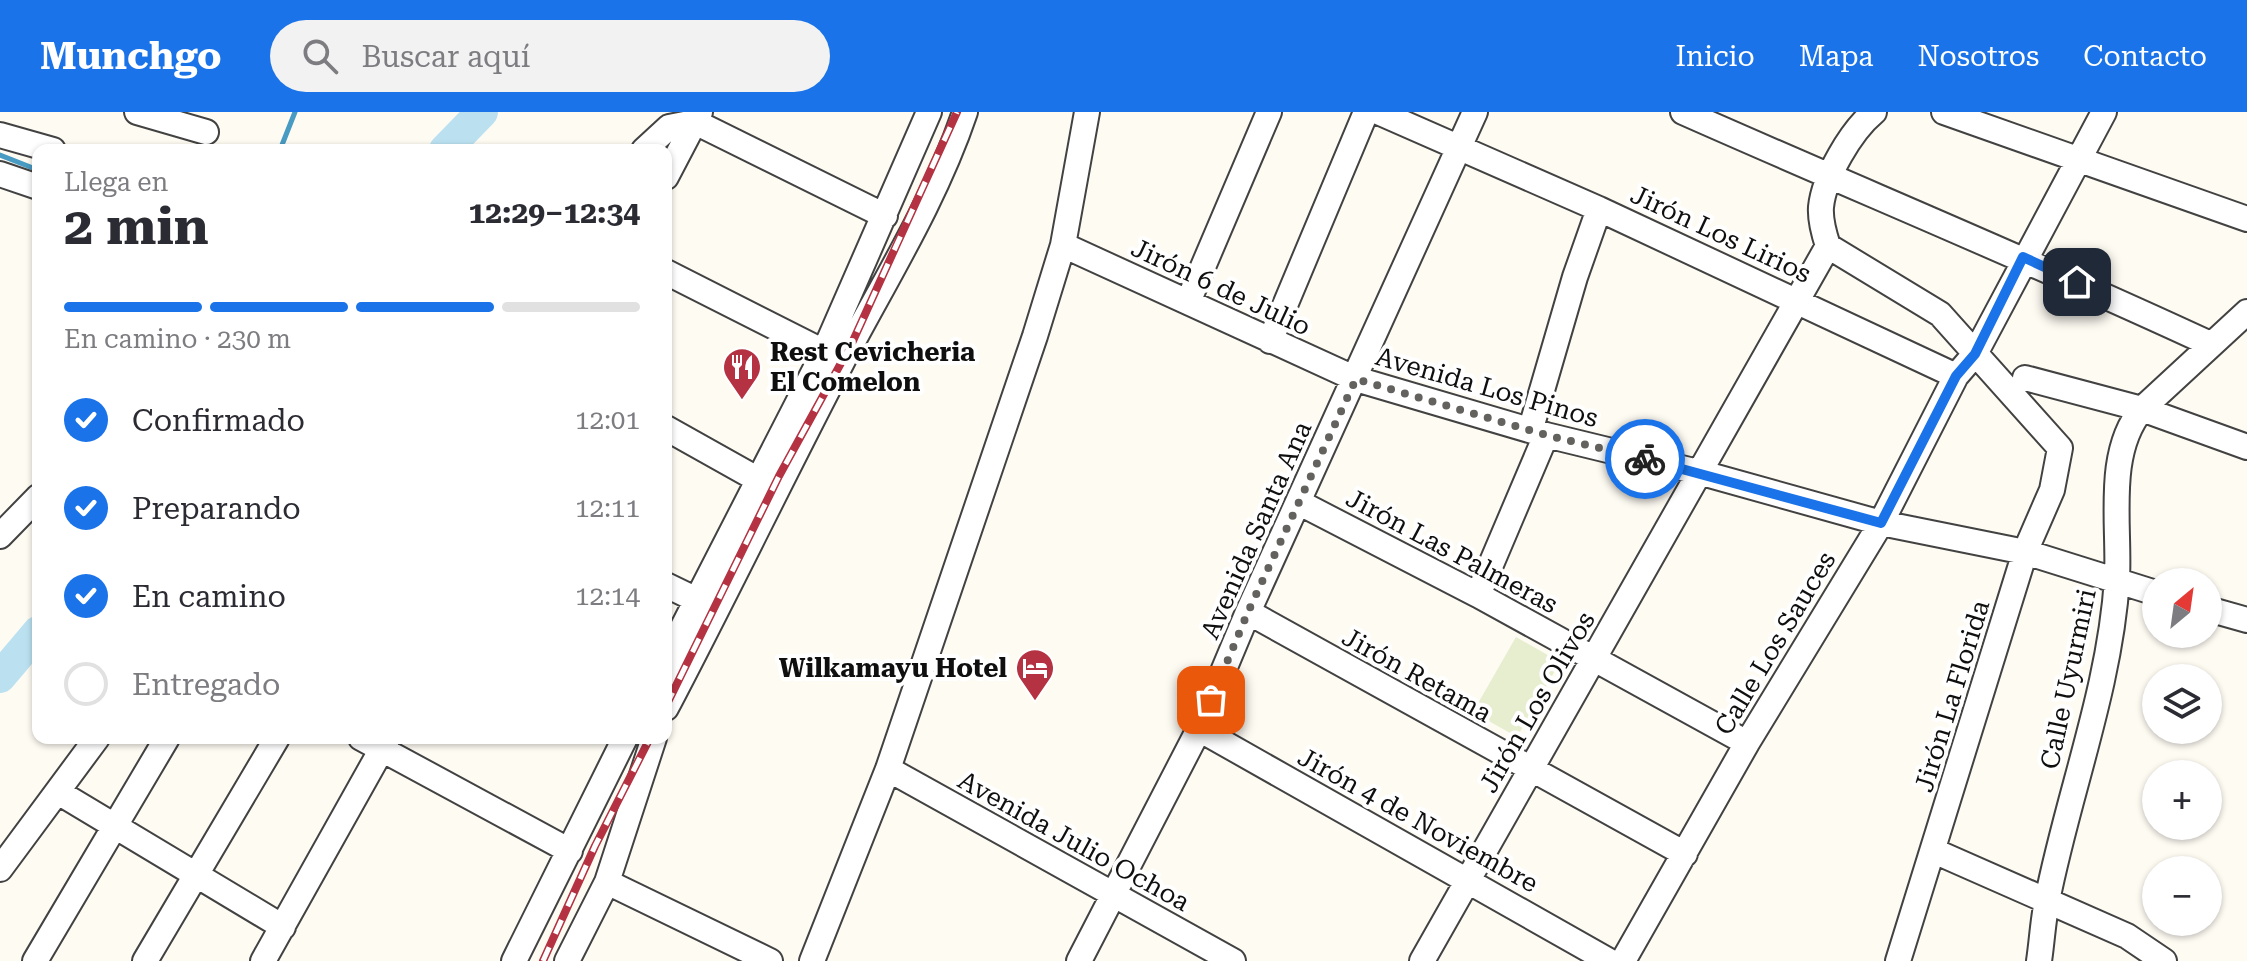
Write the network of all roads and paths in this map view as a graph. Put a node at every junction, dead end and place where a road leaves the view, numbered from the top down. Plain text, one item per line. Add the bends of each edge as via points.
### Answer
1 (137, 112) edge
2 (929, 112) edge
3 (965, 112) edge
4 (1087, 112) edge
5 (1269, 112) edge
6 (1366, 112) edge
7 (1378, 112) edge
8 (1475, 112) edge
9 (1683, 112) edge
10 (1874, 112) edge
11 (1944, 112) edge
12 (2104, 112) edge
13 (698, 117) edge
14 (206, 132) dead end
15 (0, 135) edge
16 (32, 144) edge
17 (651, 144) edge
18 (1458, 150) junction
19 (2077, 160) junction
20 (672, 166) edge
21 (0, 174) edge
22 (1831, 177) junction
23 (32, 185) edge
24 (1599, 209) junction
25 (885, 216) junction
26 (2247, 219) edge
27 (1063, 245) junction
28 (1828, 246) junction
29 (2023, 257) junction
30 (672, 275) edge
31 (1798, 300) junction
32 (1188, 302) junction
33 (2245, 318) edge
34 (1270, 341) junction
35 (2210, 344) junction
36 (824, 352) junction
37 (1975, 354) junction
38 (1956, 376) junction
39 (2025, 378) dead end
40 (1356, 379) junction
41 (2142, 409) junction
42 (672, 431) edge
43 (1538, 432) junction
44 (2247, 447) edge
45 (1702, 473) junction
46 (770, 478) junction
47 (1298, 502) junction
48 (32, 503) edge
49 (1881, 523) junction
50 (0, 536) edge
51 (2025, 552) junction
52 (2117, 581) junction
53 (672, 588) edge
54 (2142, 589) edge
55 (1478, 595) junction
56 (699, 601) junction
57 (1248, 612) junction
58 (2222, 613) edge
59 (2247, 620) edge
60 (672, 649) edge
61 (1595, 660) junction
62 (672, 695) edge
63 (1199, 729) junction
64 (1747, 743) junction
65 (93, 744) edge
66 (164, 744) edge
67 (273, 744) edge
68 (375, 744) edge
69 (380, 744) edge
70 (622, 744) edge
71 (652, 744) edge
72 (888, 769) junction
73 (1529, 770) junction
74 (58, 792) junction
75 (117, 825) junction
76 (570, 851) junction
77 (1934, 851) junction
78 (1685, 854) junction
79 (0, 869) edge
80 (195, 875) junction
81 (1468, 878) junction
82 (607, 882) junction
83 (1113, 895) junction
84 (2046, 903) junction
85 (283, 927) junction
86 (2155, 958) edge
87 (35, 961) edge
88 (145, 961) edge
89 (263, 961) edge
90 (514, 961) edge
91 (567, 961) edge
92 (770, 961) edge
93 (812, 961) edge
94 (1079, 961) edge
95 (1233, 961) edge
96 (1422, 961) edge
97 (1609, 961) edge
98 (1623, 961) edge
99 (1898, 961) edge
100 (2039, 961) edge

1 - 14 street
2 - 25 street
3 - 46 street via 900,257
4 - 27 street
5 - 32 street
6 - 34 street
7 - 18 street, Jirón Los Lirios
8 - 18 street, Avenida Santa Ana
9 - 22 street
10 - 22 street via 1851,139
11 - 19 street
12 - 19 street, Calle Los Sauces
13 - 17 street via 669,127
13 - 20 street
13 - 25 street
15 - 16 street
18 - 24 street, Jirón Los Lirios
18 - 40 street, Avenida Santa Ana
19 - 26 street
19 - 29 street, Calle Los Sauces
21 - 23 street
22 - 28 street via 1821,206
22 - 29 street
24 - 31 street, Jirón Los Lirios
24 - 43 street via 1575,277
25 - 36 street
27 - 32 street, Jirón 6 de Julio
27 - 72 street
28 - 31 street, Jirón Los Olivos
28 - 37 street via 1940,314
29 - 35 street
29 - 37 street, Calle Los Sauces
30 - 36 street
31 - 38 street, Jirón Los Lirios
31 - 45 street, Jirón Los Olivos
32 - 34 street, Jirón 6 de Julio
33 - 35 street, Calle Uyurmiri
34 - 40 street, Jirón 6 de Julio
35 - 41 street, Calle Uyurmiri
36 - 46 street
37 - 38 street, Calle Los Sauces
37 - 51 street, Jirón La Florida via 2060,448 2052,490
38 - 49 street, Calle Los Sauces
39 - 41 street
40 - 43 street, Avenida Los Pinos
40 - 47 street, Avenida Santa Ana
41 - 44 street
41 - 52 street, Calle Uyurmiri via 2129,425 2120,451
42 - 46 street
43 - 45 street, Avenida Los Pinos
43 - 55 street
45 - 49 street, Avenida Los Pinos
45 - 61 street, Jirón Los Olivos
46 - 56 street
46 - 62 street
47 - 55 street, Jirón Las Palmeras
47 - 57 street, Avenida Santa Ana
48 - 50 street
49 - 51 street, Avenida Los Pinos
49 - 64 street, Calle Los Sauces
51 - 52 street, Avenida Los Pinos
51 - 77 street, Jirón La Florida
52 - 54 street, Avenida Los Pinos
52 - 84 street, Calle Uyurmiri via 2108,653
53 - 56 street
55 - 61 street, Jirón Las Palmeras
56 - 60 street
57 - 63 street, Avenida Santa Ana
57 - 73 street, Jirón Retama
58 - 59 street
61 - 64 street, Jirón Las Palmeras
61 - 73 street, Jirón Los Olivos
63 - 81 street, Jirón 4 de Noviembre
63 - 83 street, Avenida Santa Ana
64 - 78 street, Calle Los Sauces
65 - 74 street
66 - 75 street
67 - 80 street
68 - 85 street
69 - 76 street
70 - 76 street
71 - 82 street
72 - 83 street, Avenida Julio Ochoa
72 - 93 street
73 - 78 street, Jirón Retama
73 - 81 street, Jirón Los Olivos
74 - 75 street
74 - 79 street
75 - 80 street
75 - 87 street
76 - 90 street
77 - 84 street
77 - 99 street, Jirón La Florida
78 - 98 street, Calle Los Sauces
80 - 85 street
80 - 88 street
81 - 96 street, Jirón Los Olivos
81 - 97 street, Jirón 4 de Noviembre
82 - 91 street
82 - 92 street
83 - 94 street, Avenida Santa Ana
83 - 95 street, Avenida Julio Ochoa
84 - 86 street via 2127,936
84 - 100 street, Calle Uyurmiri
85 - 89 street

